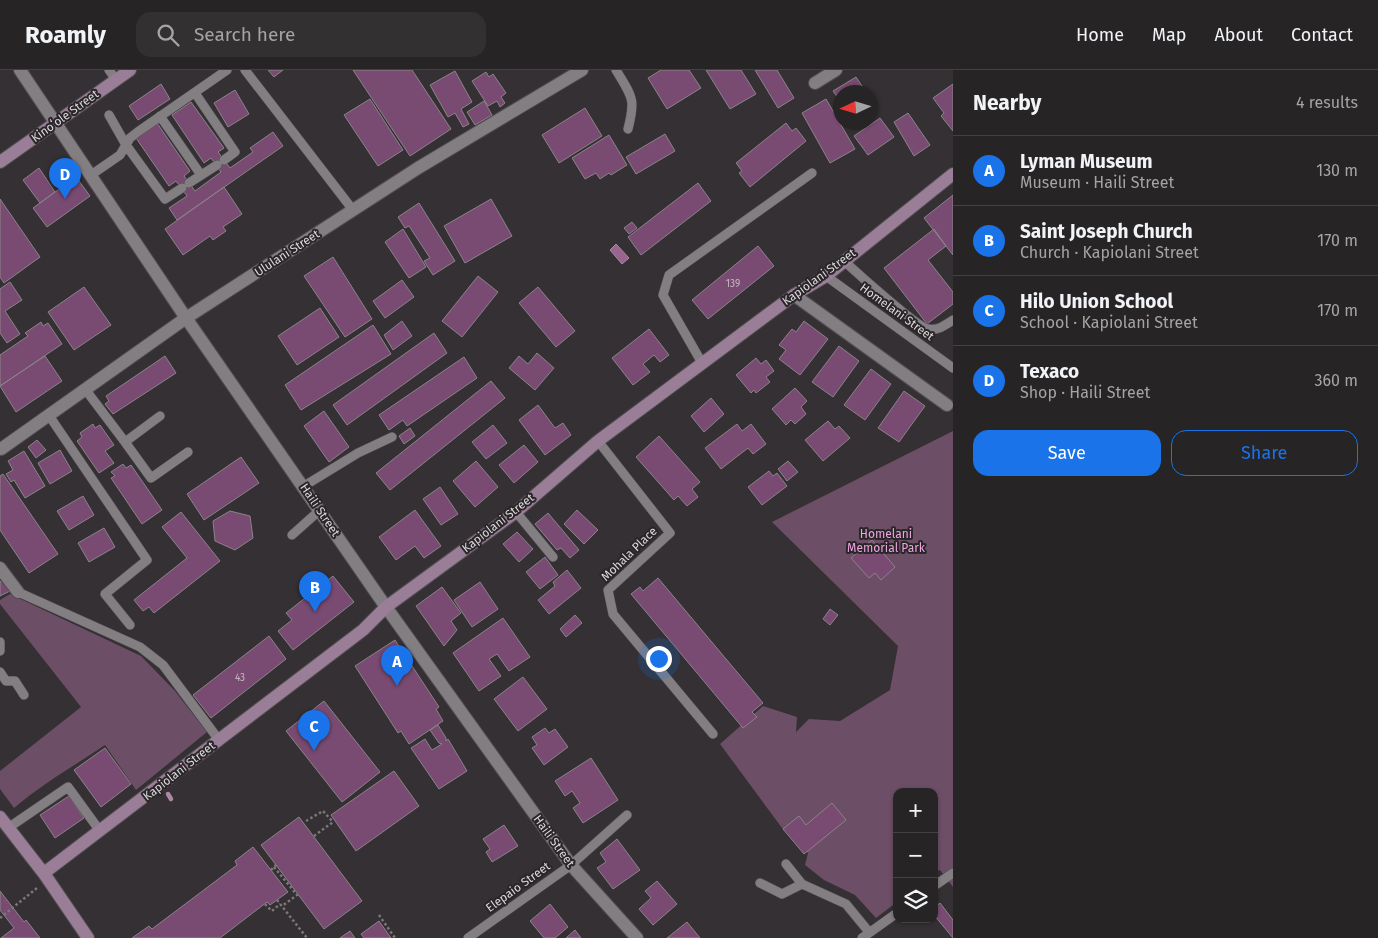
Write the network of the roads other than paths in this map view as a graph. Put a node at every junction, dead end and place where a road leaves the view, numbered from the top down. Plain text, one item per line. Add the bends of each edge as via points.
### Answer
1 (20, 70) edge
2 (130, 70) edge
3 (227, 70) edge
4 (245, 70) edge
5 (582, 70) edge
6 (616, 70) edge
7 (836, 70) edge
8 (112, 75) edge
9 (815, 83) dead end
10 (195, 92) junction
11 (109, 115) dead end
12 (160, 116) junction
13 (55, 122) junction
14 (628, 130) dead end
15 (126, 145) junction
16 (0, 162) edge
17 (812, 172) dead end
18 (953, 174) edge
19 (91, 175) junction
20 (201, 175) junction
21 (352, 210) junction
22 (844, 261) junction
23 (826, 276) junction
24 (794, 295) junction
25 (186, 318) junction
26 (953, 320) edge
27 (702, 363) junction
28 (953, 368) edge
29 (85, 389) junction
30 (947, 405) dead end
31 (48, 414) junction
32 (160, 416) dead end
33 (392, 436) dead end
34 (598, 441) junction
35 (125, 442) junction
36 (2, 448) dead end
37 (188, 452) dead end
38 (304, 486) junction
39 (320, 510) junction
40 (516, 512) junction
41 (292, 535) dead end
42 (553, 556) dead end
43 (0, 568) edge
44 (18, 592) joint
45 (386, 607) junction
46 (130, 625) dead end
47 (0, 642) edge
48 (0, 651) edge
49 (0, 672) edge
50 (24, 695) dead end
51 (713, 734) dead end
52 (219, 740) junction
53 (627, 815) dead end
54 (0, 817) edge
55 (8, 828) junction
56 (100, 831) junction
57 (571, 864) junction
58 (786, 864) dead end
59 (44, 873) junction
60 (953, 873) edge
61 (760, 883) dead end
62 (938, 883) edge
63 (802, 884) junction
64 (893, 916) edge
65 (865, 935) edge
66 (88, 938) edge
67 (468, 938) edge
68 (637, 938) edge

1 - 13 street, Haili Street
2 - 8 street, Kinoʻole Street
3 - 10 lane
4 - 21 lane
5 - 21 street, Ululani Street
6 - 14 lane via 633,99
7 - 9 street
8 - 13 street, Kinoʻole Street
10 - 12 lane
10 - 20 lane via 235,152
11 - 15 lane
12 - 15 lane via 134,134
12 - 20 lane
13 - 16 street, Kinoʻole Street
13 - 19 street, Haili Street
15 - 19 lane via 120,155
15 - 20 lane via 165,199
17 - 27 lane via 669,275 664,295
18 - 22 street, Kapiolani Street
19 - 25 street, Haili Street
21 - 25 street, Ululani Street
22 - 23 street, Kapiolani Street
22 - 26 lane via 927,330 940,329
23 - 24 street, Kapiolani Street
23 - 28 lane, Homelani Street
24 - 27 street, Kapiolani Street
24 - 30 street
25 - 29 street, Ululani Street
25 - 38 street, Haili Street
27 - 34 street, Kapiolani Street
29 - 31 street, Ululani Street
29 - 35 lane
31 - 36 street, Ululani Street
31 - 46 lane via 147,560 105,594
32 - 35 lane
33 - 38 lane
34 - 40 street, Kapiolani Street
34 - 51 lane, Mohala Place via 670,533 608,590 613,614
35 - 37 lane via 151,478
38 - 39 street, Haili Street
39 - 41 lane
39 - 45 street, Haili Street
40 - 42 lane
40 - 45 street, Kapiolani Street
43 - 44 street
44 - 52 lane via 140,647 162,665
45 - 52 street, Kapiolani Street via 363,630
45 - 57 street, Haili Street
47 - 48 lane
49 - 50 lane via 6,681 15,680
52 - 56 street, Kapiolani Street
53 - 57 lane, Elepaio Street
54 - 55 street
55 - 56 lane via 68,787
55 - 59 street
56 - 59 street, Kapiolani Street
57 - 67 lane, Elepaio Street
57 - 68 street, Haili Street
58 - 63 lane
59 - 66 street
60 - 62 lane
61 - 63 lane via 782,894
63 - 65 lane via 846,904
64 - 65 lane

